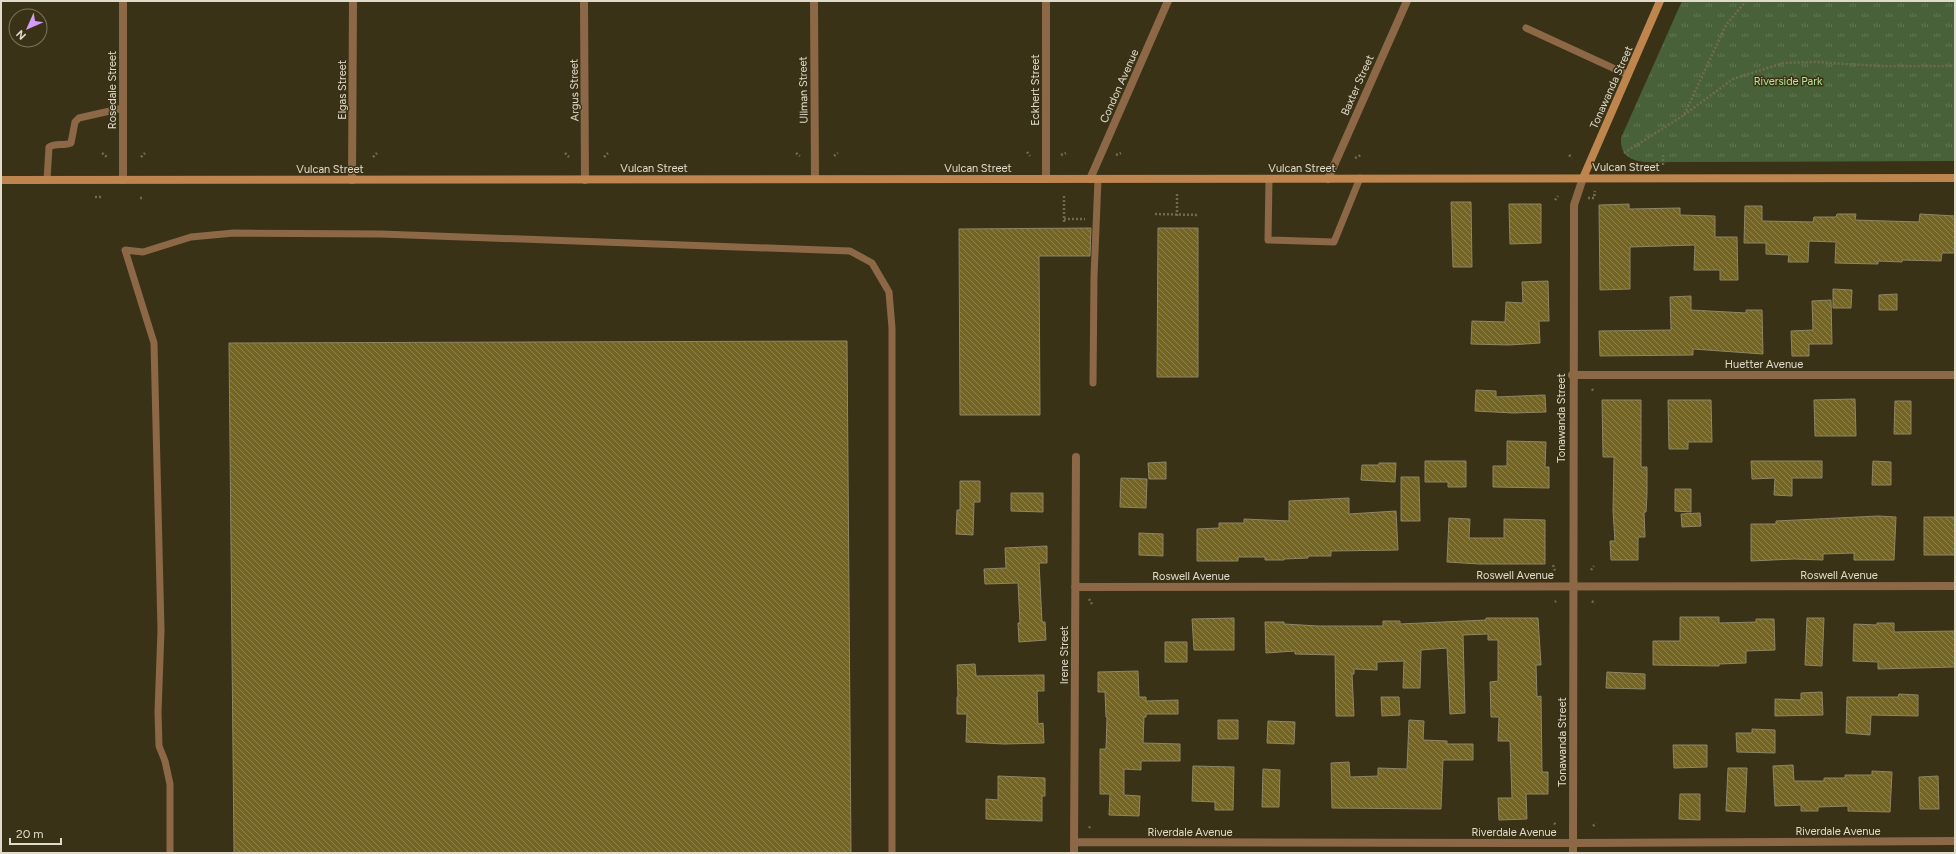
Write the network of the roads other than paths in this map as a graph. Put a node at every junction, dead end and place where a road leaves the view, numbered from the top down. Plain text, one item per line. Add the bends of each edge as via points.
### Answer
1 (123, 1) edge
2 (353, 1) edge
3 (584, 1) edge
4 (814, 1) edge
5 (1046, 1) edge
6 (1168, 1) edge
7 (1407, 1) edge
8 (1660, 1) edge
9 (1526, 28) dead end
10 (1628, 75) junction
11 (123, 108) junction
12 (1360, 178) junction
13 (1583, 178) junction
14 (1955, 178) edge
15 (815, 179) junction
16 (1046, 179) junction
17 (1090, 179) junction
18 (1098, 179) junction
19 (1269, 179) junction
20 (1328, 179) junction
21 (1, 180) edge
22 (47, 180) junction
23 (122, 180) junction
24 (352, 180) junction
25 (585, 180) junction
26 (1955, 375) edge
27 (1572, 376) junction
28 (1093, 382) dead end
29 (1076, 457) dead end
30 (1573, 586) junction
31 (1955, 586) edge
32 (1075, 587) junction
33 (1955, 841) edge
34 (1074, 842) junction
35 (1573, 843) junction
36 (170, 853) edge
37 (892, 853) edge
38 (1074, 853) edge
39 (1573, 853) edge

1 - 11 street, Rosedale Street
2 - 24 street, Elgas Street
3 - 25 street, Argus Street
4 - 15 street, Ullman Street
5 - 16 street, Eckhert Street
6 - 17 street, Condon Avenue
7 - 20 street, Baxter Street
8 - 10 street, Tonawanda Street
9 - 10 lane
10 - 13 street, Tonawanda Street
11 - 22 lane via 79,118 74,122 71,143 49,147
11 - 23 street, Rosedale Street
12 - 13 street, Vulcan Street
12 - 19 lane via 1334,242 1268,240
12 - 20 street, Vulcan Street
13 - 14 street, Vulcan Street
13 - 27 street, Tonawanda Street via 1574,205
15 - 16 street, Vulcan Street
15 - 25 street, Vulcan Street
16 - 17 street, Vulcan Street
17 - 18 street, Vulcan Street
18 - 19 street, Vulcan Street
18 - 28 lane
19 - 20 street, Vulcan Street
21 - 22 street, Vulcan Street
22 - 23 street, Vulcan Street
23 - 24 street, Vulcan Street
24 - 25 street, Vulcan Street
26 - 27 street, Huetter Avenue
27 - 30 street, Tonawanda Street
29 - 32 street, Irene Street
30 - 31 street, Roswell Avenue
30 - 32 street, Roswell Avenue
30 - 35 street, Tonawanda Street
32 - 34 street, Irene Street
33 - 35 street, Riverdale Avenue
34 - 35 street, Riverdale Avenue
34 - 38 street, Irene Street
35 - 39 street, Tonawanda Street
36 - 37 lane via 170,784 159,746 158,726 161,630 154,343 125,250 143,252 191,237 234,233 381,234 850,251 872,263 889,292 892,328

